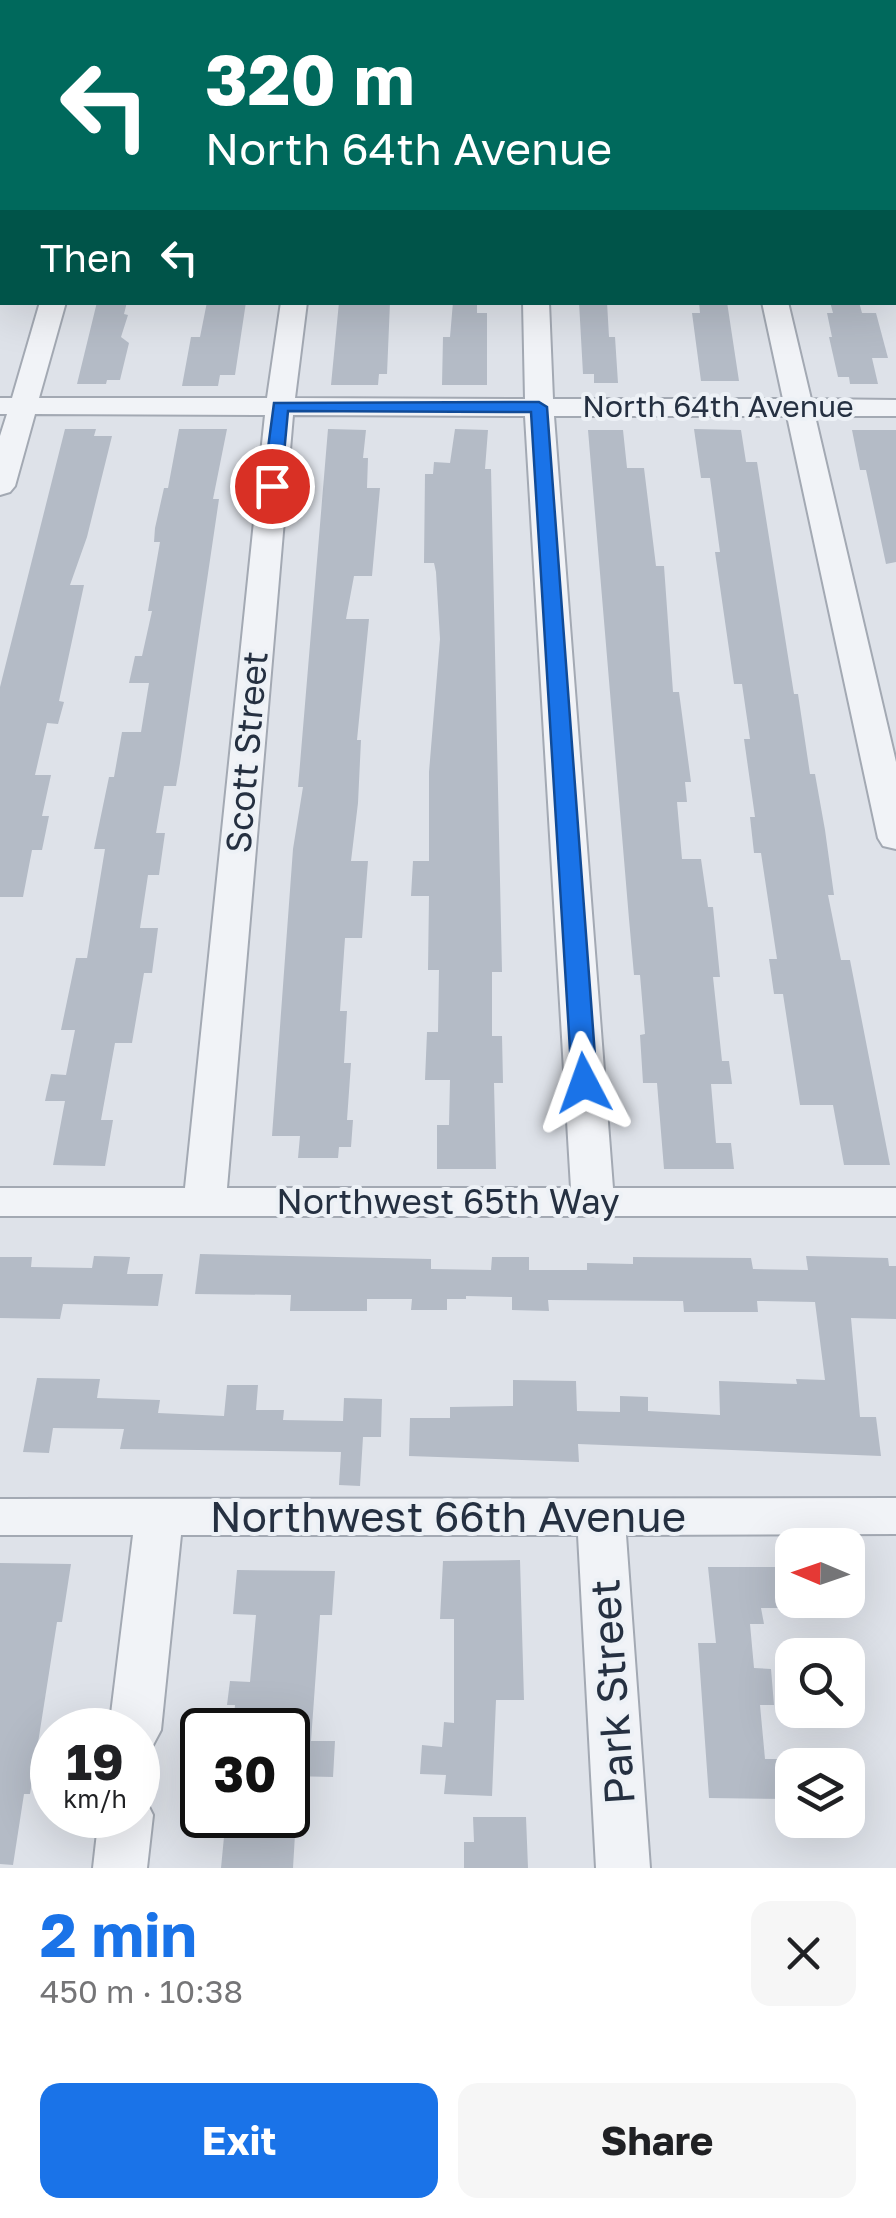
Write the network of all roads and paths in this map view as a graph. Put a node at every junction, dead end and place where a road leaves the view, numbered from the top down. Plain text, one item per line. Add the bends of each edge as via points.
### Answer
1 (53, 305) edge
2 (294, 305) edge
3 (536, 305) edge
4 (776, 305) edge
5 (11, 406) edge
6 (280, 406) junction
7 (539, 407) junction
8 (796, 408) junction
9 (896, 408) edge
10 (0, 486) edge
11 (896, 838) edge
12 (0, 1202) edge
13 (205, 1202) junction
14 (593, 1202) junction
15 (896, 1202) edge
16 (0, 1516) edge
17 (601, 1516) junction
18 (896, 1516) edge
19 (159, 1518) junction
20 (137, 1708) edge
21 (123, 1838) edge
22 (120, 1868) edge
23 (624, 1868) edge

1 - 5 street
2 - 6 street, Scott Street
3 - 7 street
4 - 8 street
5 - 6 street, North 64th Avenue
5 - 10 street
6 - 7 street, North 64th Avenue
6 - 13 street, Scott Street
7 - 8 street, North 64th Avenue
7 - 14 street
8 - 9 street, North 64th Avenue
8 - 11 street
12 - 13 street, Northwest 65th Way
13 - 14 street, Northwest 65th Way
14 - 15 street, Northwest 65th Way
16 - 19 street, Northwest 66th Avenue
17 - 18 street, Northwest 66th Avenue
17 - 19 street, Northwest 66th Avenue
17 - 23 street, Park Street
19 - 20 street
21 - 22 street

